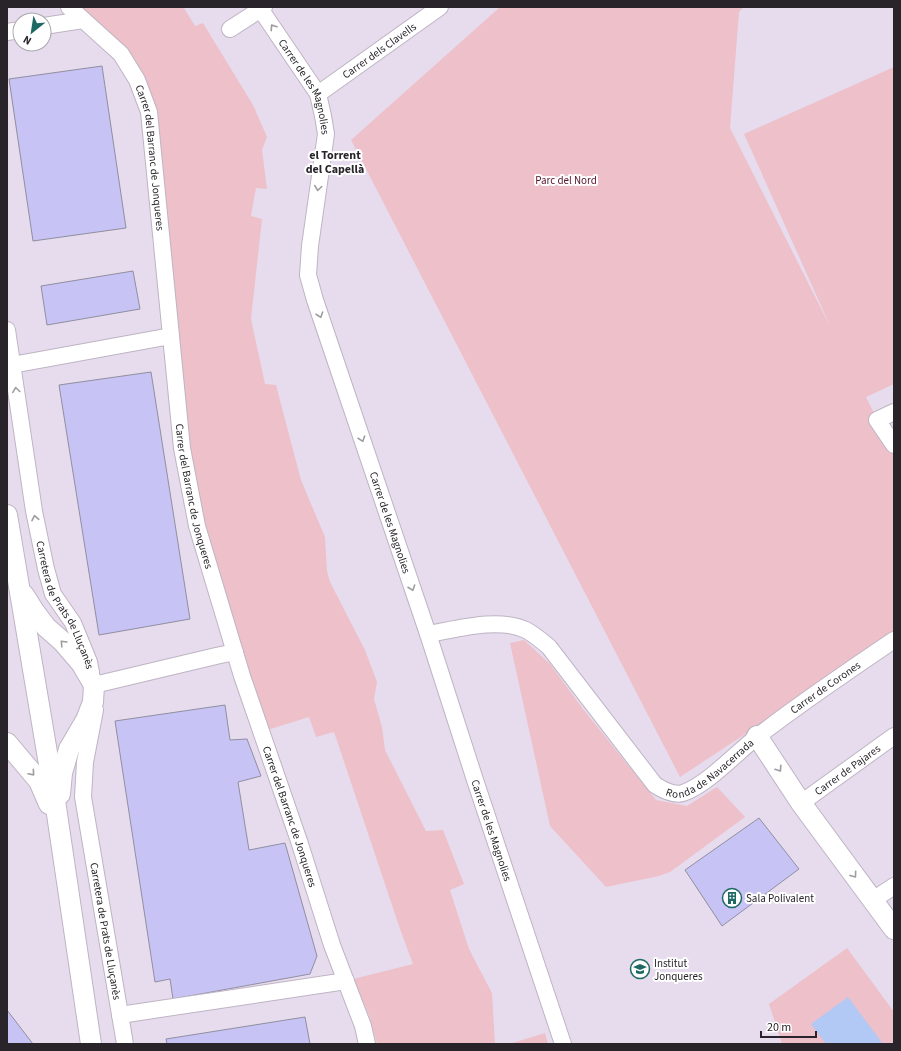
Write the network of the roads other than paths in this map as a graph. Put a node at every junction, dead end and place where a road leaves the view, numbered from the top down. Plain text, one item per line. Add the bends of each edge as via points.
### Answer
1 (69, 7) edge
2 (440, 7) edge
3 (261, 8) edge
4 (83, 20) junction
5 (52, 25) edge
6 (230, 29) dead end
7 (318, 94) junction
8 (7, 330) edge
9 (171, 336) junction
10 (12, 365) junction
11 (894, 412) edge
12 (894, 445) edge
13 (7, 514) edge
14 (18, 578) junction
15 (7, 599) edge
16 (428, 634) junction
17 (894, 640) edge
18 (235, 652) junction
19 (94, 685) junction
20 (86, 720) junction
21 (757, 736) junction
22 (894, 736) edge
23 (7, 742) edge
24 (48, 757) junction
25 (801, 803) junction
26 (59, 828) junction
27 (894, 886) edge
28 (873, 900) junction
29 (894, 929) edge
30 (346, 981) junction
31 (120, 1015) junction
32 (91, 1044) edge
33 (125, 1044) edge
34 (367, 1044) edge
35 (563, 1044) edge

1 - 4 street, Carrer del Barranc de Jonqueres
2 - 7 street, Carrer dels Clavells
3 - 6 street
7 -> 3 street, Carrer de les Magnolies
4 - 5 street
4 - 9 street, Carrer del Barranc de Jonqueres via 121,54 137,80 150,112
7 -> 16 street, Carrer de les Magnolies via 326,134 308,275
8 - 10 street, Carretera de Prats de Lluçanès
9 - 10 street
9 - 18 street, Carrer del Barranc de Jonqueres via 182,448 197,526
19 -> 10 street, Carretera de Prats de Lluçanès via 89,662 76,630 53,594 46,569 34,511
11 - 12 street via 877,420
13 - 14 street
14 - 15 street
19 -> 14 street via 81,663 34,611 24,595
14 - 24 street
16 - 21 street, Ronda de Navacerrada via 506,624 534,635 549,646 655,785 668,792 682,794 693,789
16 - 35 street, Carrer de les Magnolies
17 - 21 street, Carrer de Corones
18 - 19 street
18 - 30 street, Carrer del Barranc de Jonqueres
19 - 20 street via 93,702
19 - 31 street, Carretera de Prats de Lluçanès via 97,700 85,762 83,797
20 - 24 street via 61,749
20 - 26 street via 69,749 62,773
21 -> 25 street, Ronda de Navacerrada
22 - 25 street, Carrer de Pajares
23 - 24 street via 33,755
23 -> 26 street via 39,780
24 - 26 street
25 -> 28 street, Ronda de Navacerrada
26 - 32 street
27 - 28 street
28 - 29 street, Ronda de Navacerrada
30 - 31 street
30 - 34 street, Carrer del Barranc de Jonqueres
31 - 33 street, Carretera de Prats de Lluçanès

